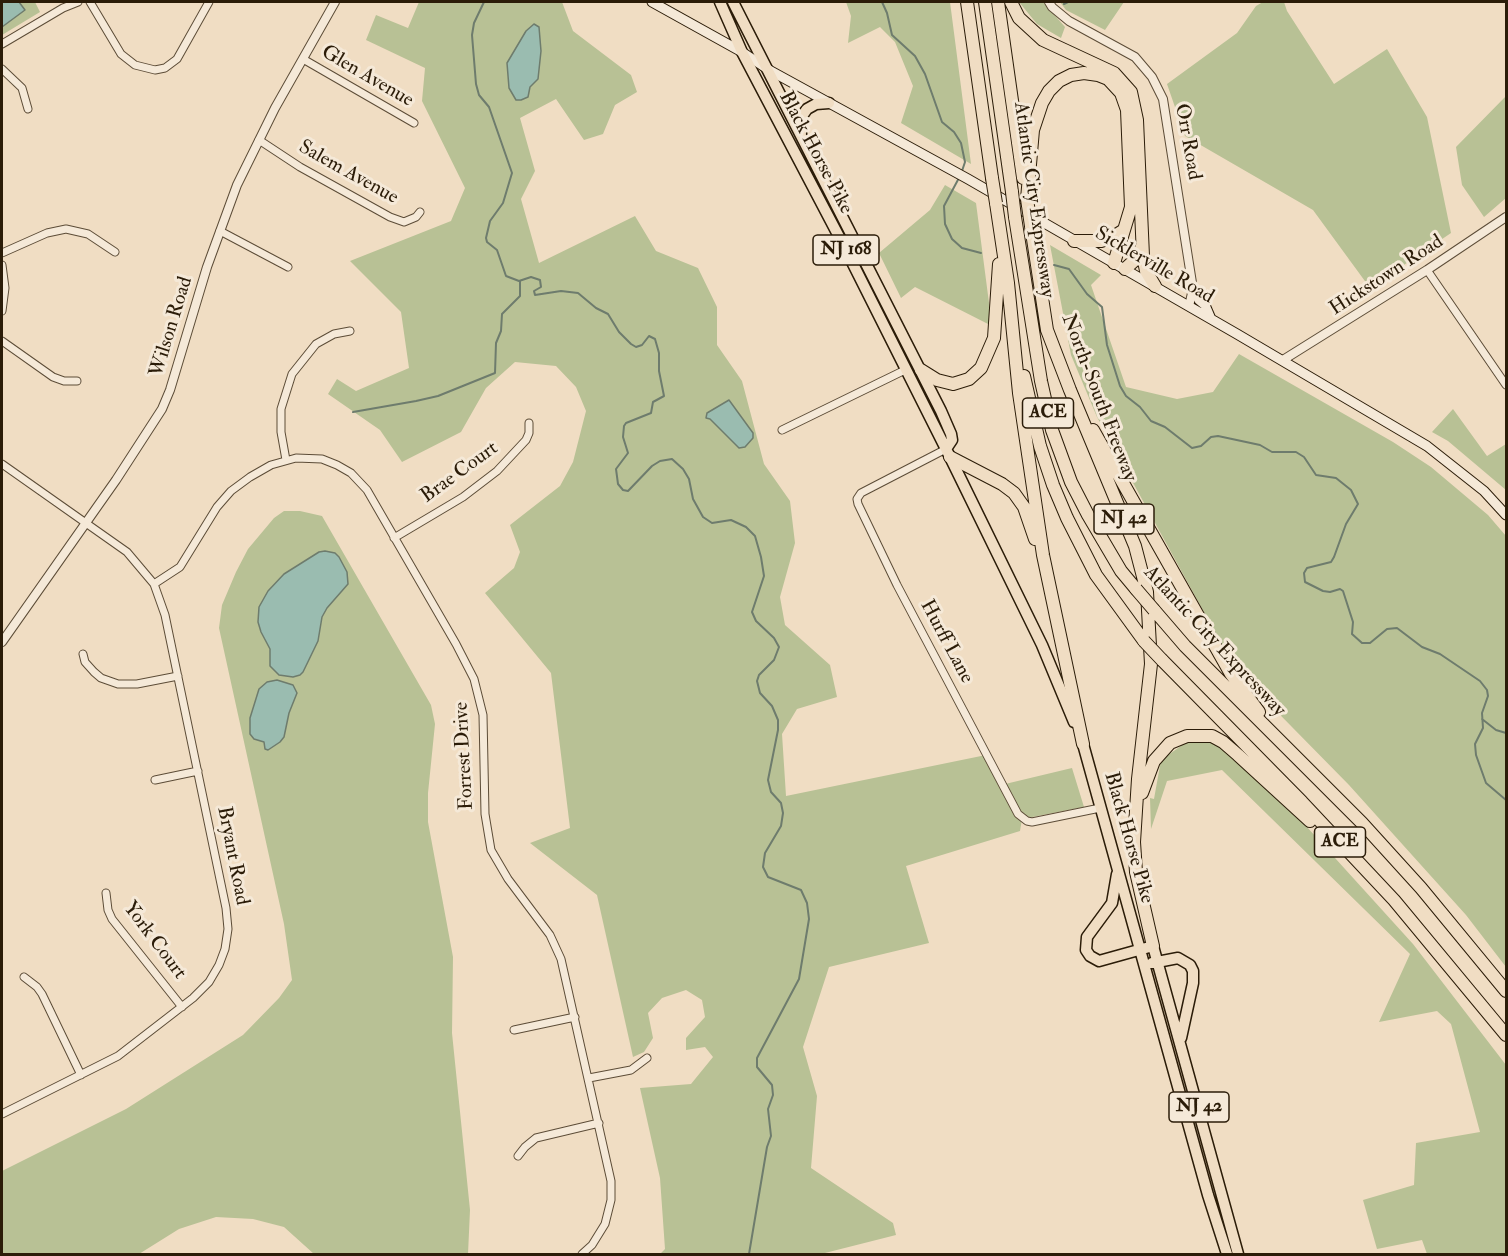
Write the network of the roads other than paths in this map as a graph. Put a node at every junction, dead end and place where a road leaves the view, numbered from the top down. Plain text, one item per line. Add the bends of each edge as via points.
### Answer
1 (78, 2) edge
2 (90, 2) edge
3 (209, 2) edge
4 (335, 2) edge
5 (652, 2) edge
6 (720, 2) edge
7 (733, 2) edge
8 (967, 2) edge
9 (985, 2) edge
10 (998, 2) edge
11 (1011, 2) edge
12 (1049, 2) edge
13 (2, 44) edge
14 (742, 52) junction
15 (303, 59) junction
16 (2, 69) edge
17 (769, 70) junction
18 (829, 103) junction
19 (28, 109) dead end
20 (414, 123) dead end
21 (802, 137) junction
22 (259, 140) junction
23 (1027, 199) junction
24 (996, 203) junction
25 (420, 212) dead end
26 (1506, 217) edge
27 (1125, 229) junction
28 (220, 231) junction
29 (1074, 241) junction
30 (857, 244) junction
31 (1142, 245) junction
32 (846, 250) junction
33 (116, 252) dead end
34 (2, 253) edge
35 (1113, 263) junction
36 (2, 265) edge
37 (288, 267) dead end
38 (1125, 269) junction
39 (1427, 270) junction
40 (1008, 283) junction
41 (1155, 286) junction
42 (1193, 290) junction
43 (1189, 306) junction
44 (2, 311) edge
45 (1211, 319) junction
46 (350, 331) dead end
47 (904, 337) junction
48 (2, 341) edge
49 (891, 342) junction
50 (1283, 360) junction
51 (905, 370) junction
52 (921, 370) junction
53 (77, 381) dead end
54 (1506, 385) edge
55 (1070, 390) junction
56 (530, 423) dead end
57 (782, 430) dead end
58 (948, 453) junction
59 (286, 460) junction
60 (2, 464) edge
61 (1506, 515) edge
62 (85, 523) junction
63 (394, 538) junction
64 (154, 584) junction
65 (1052, 598) junction
66 (2, 642) edge
67 (82, 654) dead end
68 (178, 676) junction
69 (1083, 744) junction
70 (1296, 757) junction
71 (198, 771) junction
72 (154, 780) dead end
73 (1100, 808) junction
74 (1134, 823) junction
75 (1117, 867) junction
76 (106, 893) dead end
77 (1394, 900) junction
78 (1147, 948) junction
79 (1157, 961) junction
80 (1145, 964) junction
81 (24, 977) dead end
82 (1506, 991) edge
83 (182, 1006) junction
84 (575, 1017) junction
85 (514, 1030) dead end
86 (1506, 1035) edge
87 (1181, 1042) junction
88 (647, 1058) dead end
89 (81, 1075) junction
90 (589, 1078) junction
91 (2, 1114) edge
92 (599, 1123) junction
93 (518, 1156) dead end
94 (582, 1254) edge
95 (1227, 1254) edge
96 (1238, 1254) edge

1 - 13 street
2 - 3 street via 121,54 135,65 155,70 180,56
4 - 15 street, Wilson Road
5 - 14 main road, Sicklerville Road
6 - 14 main road, Black Horse Pike / NJ 168
7 - 17 main road, Black Horse Pike / NJ 168
8 - 24 highway, NJ 42, bridge
9 - 70 highway, Atlantic City Expressway / ACE, bridge via 1041,381 1052,430 1071,482 1121,571 1192,654
10 - 23 highway, North-South Freeway / NJ 42
11 - 31 highway via 1019,18 1043,40 1114,73 1131,92 1137,120
12 - 42 street, Orr Road via 1068,21 1135,57 1152,77 1163,99
14 - 17 main road, Sicklerville Road
14 - 32 main road, Black Horse Pike / NJ 168
15 - 20 street, Glen Avenue
15 - 22 street, Wilson Road
16 - 19 street via 22,88
17 - 18 main road, Sicklerville Road
17 - 21 main road, Black Horse Pike / NJ 168
18 - 21 main road via 807,109 802,116
18 - 29 main road, Sicklerville Road
21 - 30 main road, Black Horse Pike / NJ 168
22 - 25 street, Salem Avenue via 390,217 404,222
22 - 28 street, Wilson Road
23 - 27 highway via 1032,130 1042,103 1059,81 1071,75 1098,75 1121,93 1127,110 1131,207
23 - 55 highway, North-South Freeway / NJ 42, bridge via 1047,330
24 - 40 highway, NJ 42
24 - 52 highway via 999,289 994,338 985,361 975,375 953,384
26 - 39 street, Hickstown Road
27 - 29 highway via 1101,241
27 - 35 highway
28 - 37 street
28 - 62 street, Wilson Road via 162,409
29 - 35 main road, Sicklerville Road
30 - 32 main road
30 - 47 main road, Black Horse Pike / NJ 168
31 - 38 highway via 1137,258
31 - 41 highway via 1144,264
32 - 49 main road, Black Horse Pike / NJ 168
33 - 34 street via 88,234 66,228 50,231
35 - 38 main road, Sicklerville Road
36 - 44 street
38 - 41 main road, Sicklerville Road
39 - 50 street, Hickstown Road
39 - 54 street
40 - 65 highway, NJ 42 via 1018,393
40 - 77 highway, Atlantic City Expressway / ACE, bridge via 1033,420 1053,485 1096,575 1144,641
41 - 43 main road, Sicklerville Road
42 - 43 street, Orr Road
42 - 45 main road
43 - 45 main road, Sicklerville Road
45 - 50 main road, Sicklerville Road
46 - 59 street via 316,344 292,374 280,416
47 - 49 main road
47 - 52 main road, Black Horse Pike / NJ 168
48 - 53 street via 53,377
49 - 51 main road, Black Horse Pike / NJ 168
50 - 61 main road, Sicklerville Road via 1427,446 1484,491
51 - 57 street
51 - 58 main road, Black Horse Pike / NJ 168
52 - 58 main road, Black Horse Pike / NJ 168 via 951,434
55 - 70 highway via 1231,674
55 - 74 highway, North-South Freeway / NJ 42 via 1132,536 1147,592 1151,664
56 - 63 street, Brae Court via 526,440 497,471 463,497
58 - 65 highway via 1014,493 1024,507
58 - 69 main road, Black Horse Pike / NJ 168 via 1042,645
58 - 73 street, Hurff Lane via 861,493 858,504 1018,814 1032,822
59 - 63 street, Forrest Drive via 314,458 351,473 367,490
59 - 64 street, Forrest Drive via 261,470 231,491 180,567
60 - 62 street, Bryant Road
62 - 64 street, Bryant Road via 127,552
62 - 66 street, Wilson Road
63 - 84 street, Forrest Drive via 474,679 483,715 485,814 491,850 554,943
64 - 68 street, Bryant Road
65 - 69 highway, NJ 42
67 - 68 street via 89,668 110,682 137,684
68 - 71 street, Bryant Road
69 - 73 main road, Black Horse Pike / NJ 42
70 - 82 highway, Atlantic City Expressway / ACE via 1395,859
71 - 72 street
71 - 83 street, Bryant Road via 228,929 215,973
73 - 75 main road, Black Horse Pike / NJ 42
74 - 77 highway via 1149,772 1162,751 1179,738 1212,736 1238,755
74 - 78 highway, North-South Freeway / NJ 42 via 1136,872
75 - 78 main road, Black Horse Pike / NJ 42
75 - 78 main road via 1112,903 1087,937 1086,950 1099,961
76 - 83 street, York Court via 112,918
77 - 86 highway, Atlantic City Expressway / ACE
78 - 79 main road, Black Horse Pike / NJ 42
78 - 80 main road, Black Horse Pike / NJ 42
79 - 80 main road
79 - 87 main road, Black Horse Pike / NJ 42
79 - 87 main road via 1178,958 1190,964 1193,983
80 - 95 main road, Black Horse Pike / NJ 42
81 - 89 street via 42,994
83 - 89 street, Bryant Road via 128,1050
84 - 85 street
84 - 90 street, Forrest Drive
87 - 96 main road, Black Horse Pike / NJ 42
88 - 90 street via 631,1070
89 - 91 street, Bryant Road
90 - 92 street, Forrest Drive
92 - 93 street via 536,1138
92 - 94 street, Forrest Drive via 611,1200 597,1239

